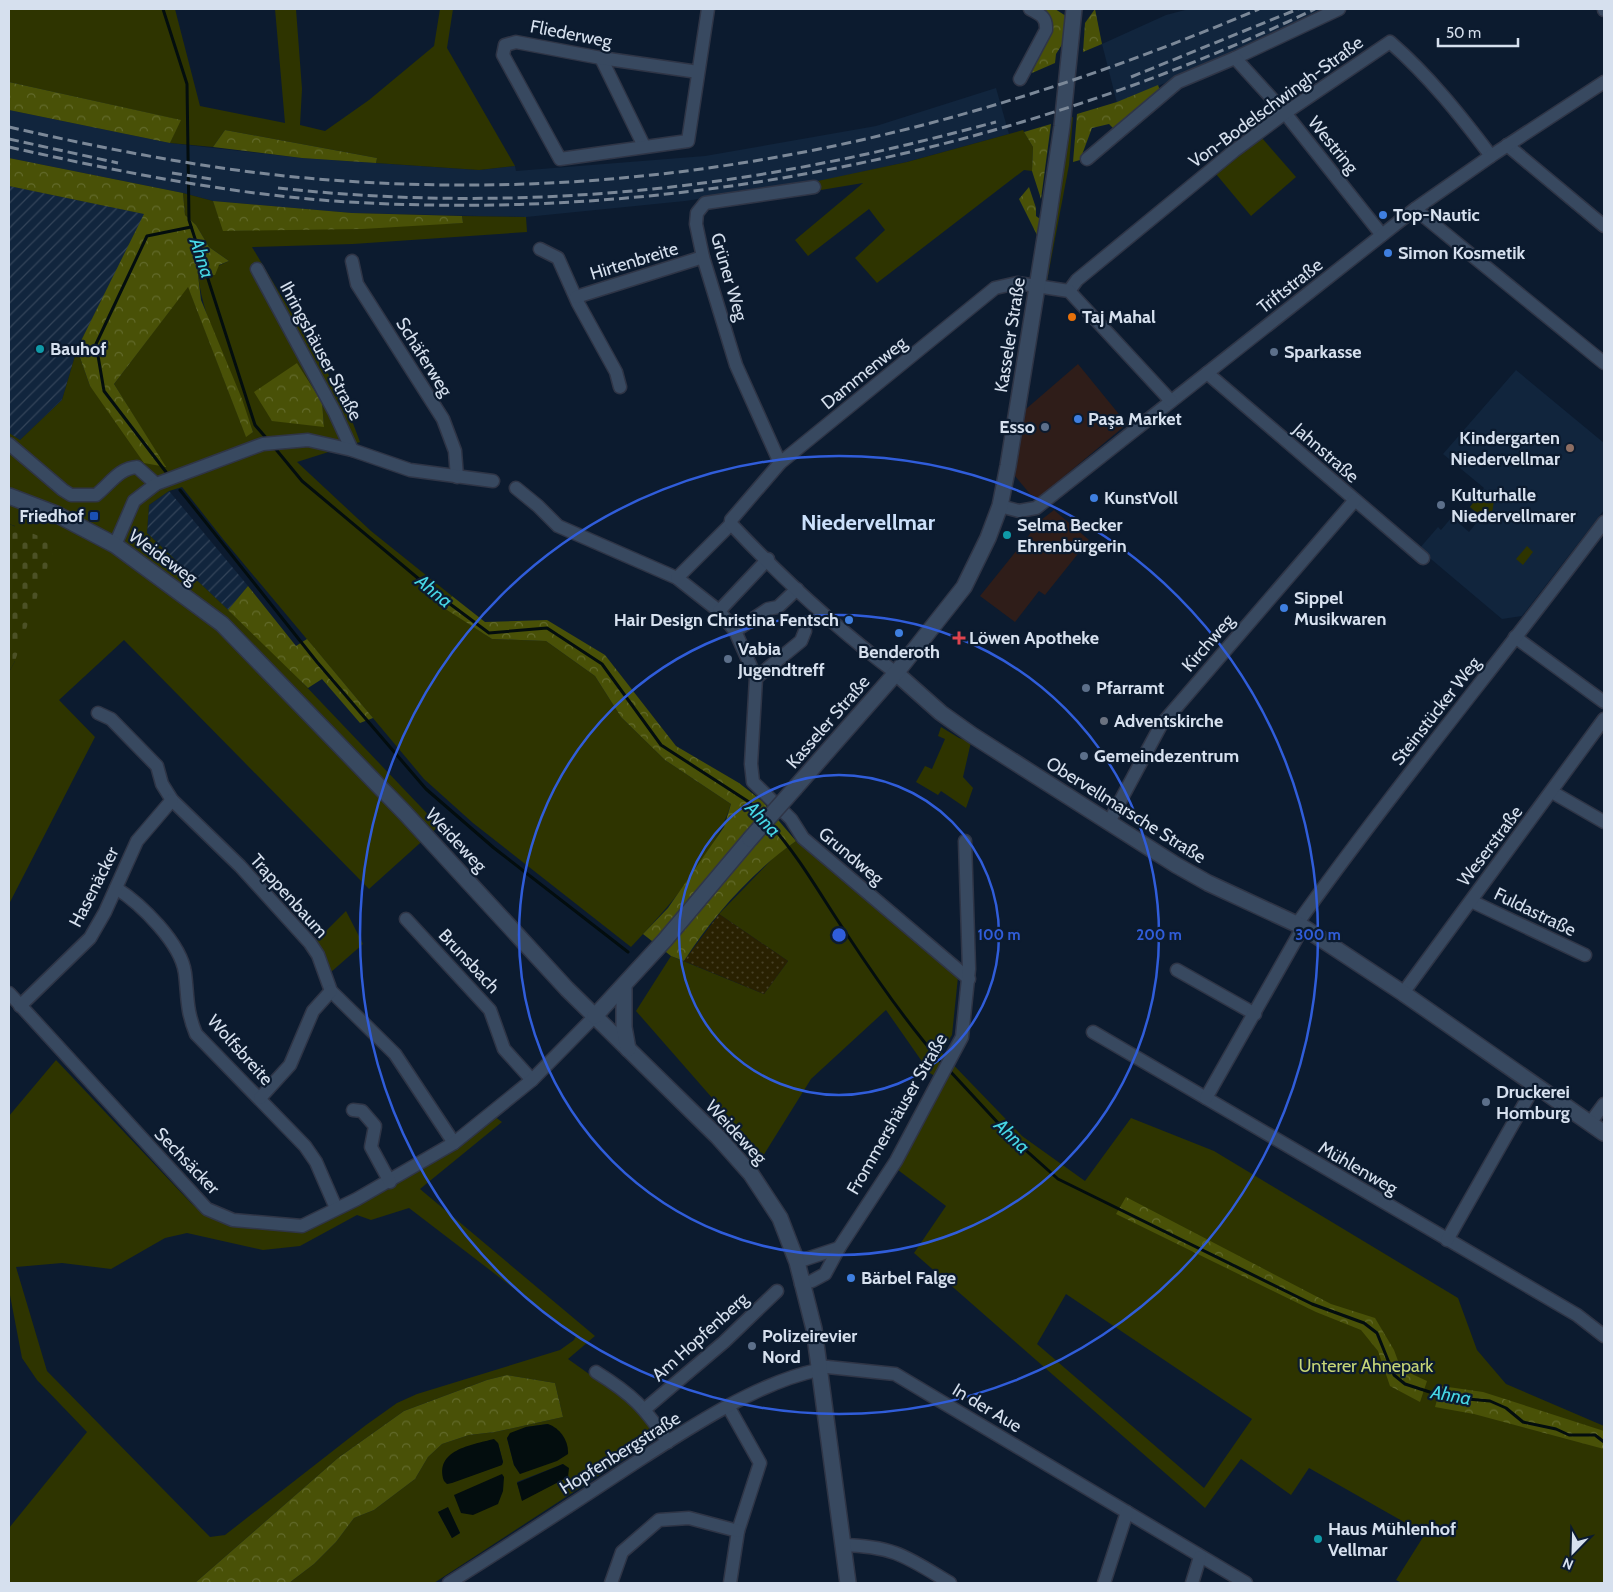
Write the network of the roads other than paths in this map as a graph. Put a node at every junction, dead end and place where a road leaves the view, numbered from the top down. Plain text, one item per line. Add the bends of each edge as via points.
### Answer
1 (708, 9) edge
2 (1030, 9) edge
3 (1074, 9) edge
4 (1339, 9) edge
5 (601, 58) junction
6 (1235, 58) junction
7 (698, 72) junction
8 (1020, 79) dead end
9 (1604, 82) edge
10 (1285, 113) junction
11 (1508, 145) junction
12 (644, 146) junction
13 (1491, 156) junction
14 (1087, 159) dead end
15 (814, 187) dead end
16 (1415, 209) junction
17 (1604, 226) edge
18 (1382, 235) junction
19 (540, 249) dead end
20 (703, 258) junction
21 (352, 260) dead end
22 (257, 270) dead end
23 (1037, 286) junction
24 (1068, 291) junction
25 (576, 297) junction
26 (1604, 363) edge
27 (1207, 373) junction
28 (620, 387) dead end
29 (1171, 401) junction
30 (9, 444) edge
31 (352, 450) junction
32 (780, 463) junction
33 (457, 477) junction
34 (493, 481) dead end
35 (156, 484) junction
36 (516, 488) dead end
37 (9, 496) edge
38 (1355, 500) junction
39 (1000, 506) junction
40 (1604, 522) edge
41 (731, 523) junction
42 (115, 545) junction
43 (1423, 558) dead end
44 (768, 559) junction
45 (677, 578) junction
46 (797, 589) junction
47 (719, 611) junction
48 (735, 631) junction
49 (805, 631) dead end
50 (1515, 637) junction
51 (896, 673) junction
52 (756, 678) junction
53 (1604, 702) edge
54 (98, 713) dead end
55 (1604, 719) edge
56 (1552, 792) junction
57 (172, 800) junction
58 (1109, 822) junction
59 (1604, 822) edge
60 (965, 841) dead end
61 (116, 888) junction
62 (1471, 901) junction
63 (406, 919) dead end
64 (1300, 926) junction
65 (1585, 955) dead end
66 (1177, 970) dead end
67 (969, 978) junction
68 (624, 986) junction
69 (331, 991) junction
70 (9, 993) edge
71 (1403, 993) junction
72 (20, 1006) junction
73 (1255, 1014) junction
74 (595, 1016) junction
75 (1093, 1032) dead end
76 (628, 1049) junction
77 (532, 1080) junction
78 (1535, 1085) junction
79 (260, 1098) junction
80 (1206, 1098) junction
81 (1604, 1104) edge
82 (353, 1110) dead end
83 (1590, 1123) junction
84 (1604, 1133) edge
85 (454, 1143) junction
86 (390, 1182) junction
87 (336, 1208) junction
88 (1447, 1240) junction
89 (839, 1248) junction
90 (797, 1262) junction
91 (801, 1284) junction
92 (777, 1291) dead end
93 (1604, 1336) edge
94 (818, 1368) junction
95 (596, 1372) dead end
96 (728, 1406) junction
97 (646, 1409) junction
98 (668, 1442) junction
99 (1127, 1512) junction
100 (738, 1530) junction
101 (842, 1545) junction
102 (1200, 1557) junction
103 (449, 1583) edge
104 (611, 1583) edge
105 (730, 1583) edge
106 (848, 1583) edge
107 (950, 1583) edge
108 (1104, 1583) edge
109 (1192, 1583) edge
110 (1246, 1583) edge

1 - 7 street
2 - 8 street via 1043,16 1046,30
3 - 23 main road, Kasseler Straße via 1062,126
4 - 6 street
5 - 7 street, Fliederweg
5 - 12 street
5 - 12 street, Fliederweg via 516,42 506,46 503,55 560,159
6 - 10 street, Westring
6 - 14 street via 1178,82
7 - 12 street via 688,141
9 - 11 street, Triftstraße
10 - 13 street, Von-Bodelschwingh-Straße via 1390,42 1453,105
10 - 18 street, Westring
10 - 24 street, Von-Bodelschwingh-Straße via 1191,185
11 - 13 street, Triftstraße
11 - 17 street
13 - 16 street, Triftstraße
15 - 20 street, Grüner Weg via 705,203 697,213 696,224
16 - 18 street, Triftstraße
16 - 26 street
18 - 27 street, Triftstraße
19 - 25 street, Hirtenbreite via 558,258
20 - 25 street, Hirtenbreite
20 - 32 street, Grüner Weg via 736,365
21 - 33 street, Schäferweg via 357,284 442,419 455,451
22 - 31 street, Ihringshäuser Straße
23 - 24 street, Dammenweg
23 - 32 street, Dammenweg via 1017,283 995,288
23 - 39 main road, Kasseler Straße
24 - 29 street
25 - 28 street, Hirtenbreite via 616,372
27 - 29 street, Triftstraße
27 - 38 street, Jahnstraße
29 - 39 street, Triftstraße via 1036,508 1019,511
30 - 35 street via 71,495 96,495 128,467 137,467
31 - 33 street, Ihringshäuser Straße via 410,470
31 - 35 street, Ihringshäuser Straße via 308,440 263,444
32 - 41 street, Dammenweg
33 - 34 street, Ihringshäuser Straße
35 - 42 street, Ihringshäuser Straße via 134,501
36 - 45 street via 558,526
37 - 42 main road, Weideweg via 56,514
38 - 43 street, Jahnstraße
38 - 58 street, Kirchweg via 1161,725
39 - 51 main road, Kasseler Straße via 964,587
40 - 50 street, Steinstücker Weg
41 - 44 street, Obervellmarsche Straße
41 - 45 street, Dammenweg
42 - 74 main road, Weideweg via 222,624
44 - 46 street, Obervellmarsche Straße
44 - 47 street
45 - 47 street
46 - 48 street via 778,607 768,609
46 - 51 street, Obervellmarsche Straße via 857,644
47 - 48 street
48 - 52 street
49 - 52 street via 801,641
50 - 53 street
50 - 64 street, Steinstücker Weg via 1370,823
51 - 58 main road, Obervellmarsche Straße via 941,713 972,735
51 - 68 main road, Kasseler Straße, bridge
52 - 67 street, Grundweg via 751,764 753,782 791,819 803,838
54 - 57 street, Trappenbaum via 111,719 157,766 162,784
55 - 56 street, Weserstraße
56 - 59 street
56 - 62 street, Weserstraße
57 - 61 street, Hasenäcker via 137,841
57 - 69 street, Trappenbaum via 310,943 318,955
58 - 64 main road, Obervellmarsche Straße via 1208,883
60 - 67 street, Frommershäuser Straße
61 - 72 street, Hasenäcker via 90,938
61 - 79 street, Wolfsbreite via 129,897 176,946 185,972 188,1014 196,1034
62 - 65 street, Fuldastraße
62 - 71 street, Weserstraße
63 - 77 street, Brunsbach via 490,1010 504,1049
64 - 71 main road, Obervellmarsche Straße
64 - 73 street, Steinstücker Weg
66 - 73 street
67 - 89 street, Frommershäuser Straße via 962,1036 952,1058 896,1161
68 - 74 main road, Kasseler Straße
68 - 76 main road via 624,1027
69 - 79 street via 313,1011 290,1065
69 - 85 street, Trappenbaum via 394,1054
70 - 72 street, Sechsäcker
71 - 78 main road, Obervellmarsche Straße
72 - 87 street, Sechsäcker via 207,1209 233,1220 302,1226
73 - 80 street, Steinstücker Weg
74 - 76 main road, Weideweg
74 - 77 street, Sechsäcker
75 - 80 street, Mühlenweg
76 - 90 main road, Weideweg via 751,1174 780,1218
77 - 85 street, Sechsäcker
78 - 83 main road, Obervellmarsche Straße
78 - 88 street
79 - 87 street, Wolfsbreite via 305,1146 316,1162
80 - 88 street, Mühlenweg
81 - 83 street
82 - 86 street via 362,1111 375,1126 371,1147
83 - 84 main road, Obervellmarsche Straße
85 - 86 street, Sechsäcker
86 - 87 street, Sechsäcker
88 - 93 street, Mühlenweg via 1577,1315
89 - 90 street
89 - 91 street, Frommershäuser Straße via 825,1274
90 - 91 main road, Weideweg
91 - 94 main road via 814,1329
92 - 97 street, Am Hopfenberg
94 - 96 street, Hopfenbergstraße
94 - 99 street, In der Aue via 895,1374
94 - 101 main road
95 - 97 street via 626,1391
96 - 98 street, Hopfenbergstraße
96 - 100 street via 760,1463
97 - 98 street
98 - 103 street, Hopfenbergstraße
99 - 102 street, In der Aue
99 - 108 street
100 - 104 street via 689,1518 659,1520 622,1552
100 - 105 street
101 - 106 main road
101 - 107 street via 870,1545 894,1551
102 - 109 street
102 - 110 street, In der Aue

